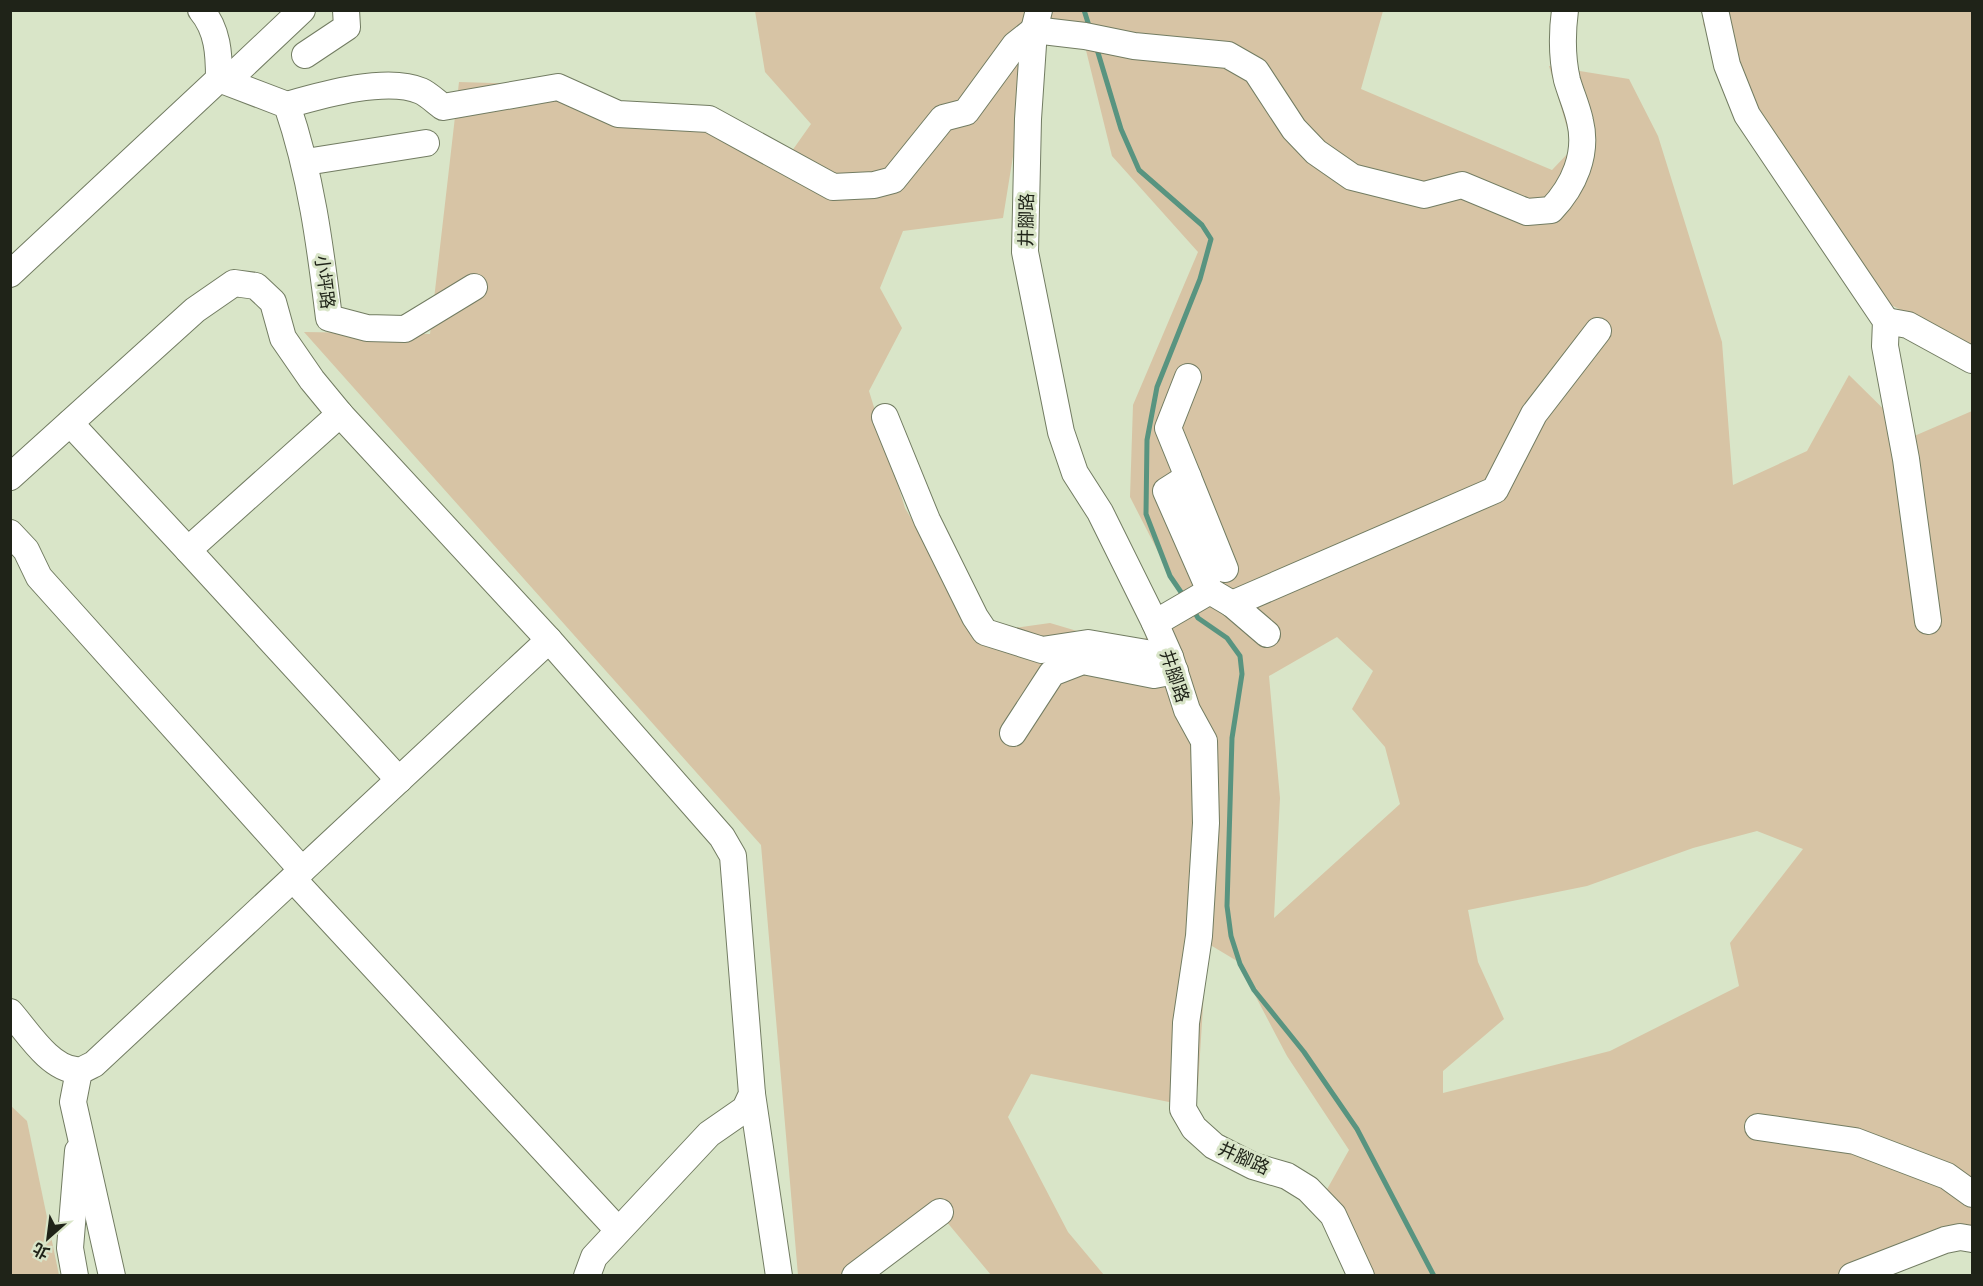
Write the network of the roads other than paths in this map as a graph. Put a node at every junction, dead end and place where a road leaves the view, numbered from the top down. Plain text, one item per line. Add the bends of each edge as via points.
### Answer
1 (201, 10) edge
2 (302, 10) edge
3 (346, 10) edge
4 (1565, 10) edge
5 (1715, 10) edge
6 (1036, 20) edge
7 (305, 55) dead end
8 (224, 80) junction
9 (287, 105) junction
10 (426, 143) dead end
11 (306, 162) junction
12 (10, 274) edge
13 (474, 287) dead end
14 (1886, 321) junction
15 (1598, 331) dead end
16 (1972, 360) edge
17 (1188, 377) dead end
18 (340, 414) junction
19 (885, 417) dead end
20 (70, 423) junction
21 (10, 477) edge
22 (1188, 477) junction
23 (10, 533) edge
24 (188, 550) junction
25 (1225, 569) dead end
26 (1221, 597) junction
27 (1928, 621) dead end
28 (1155, 623) junction
29 (1267, 634) dead end
30 (549, 640) junction
31 (1172, 664) junction
32 (1013, 734) dead end
33 (399, 780) junction
34 (297, 875) junction
35 (10, 1012) edge
36 (79, 1071) junction
37 (752, 1094) junction
38 (1758, 1126) dead end
39 (81, 1134) junction
40 (1972, 1194) edge
41 (940, 1212) dead end
42 (618, 1230) junction
43 (1972, 1239) edge
44 (75, 1275) edge
45 (112, 1275) edge
46 (587, 1275) edge
47 (779, 1275) edge
48 (855, 1275) edge
49 (1361, 1275) edge
50 (1852, 1275) edge

1 - 8 street via 210,21
2 - 8 street
3 - 7 street via 347,27
4 - 6 street via 1567,79 1583,146 1564,196 1551,210 1527,212 1462,185 1424,195 1352,177 1316,152 1294,129 1256,71 1228,55 1134,46
5 - 14 street via 1727,65 1747,115
6 - 9 street via 966,112 943,118 893,180 874,185 833,187 710,119 618,114 558,87 443,107 422,91 395,85
6 - 28 street, 井腳路 via 1028,119 1025,252 1061,432 1075,473 1100,512
8 - 9 street
8 - 12 street
9 - 11 street, 小坪路
10 - 11 street
11 - 13 street, 小坪路 via 329,318 368,328 405,329
14 - 16 street via 1908,325
14 - 27 street via 1886,346
15 - 26 street via 1534,414 1495,490
17 - 22 street via 1168,428
18 - 20 street via 283,338 273,302 256,286 234,283 195,310
18 - 24 street
18 - 30 street
19 - 31 street via 927,520 985,633 1042,650 1088,643
20 - 21 street
20 - 24 street
22 - 25 street
22 - 26 street via 1166,491
23 - 34 street via 26,550 39,577
24 - 33 street
26 - 28 street
26 - 29 street
28 - 31 street, 井腳路
30 - 33 street
30 - 37 street via 722,837 733,856
31 - 32 street via 1154,675 1083,660 1053,673
31 - 49 street, 井腳路 via 1187,710 1204,741 1206,823 1198,936 1186,1023 1183,1109 1194,1128 1214,1146 1253,1166 1287,1176 1308,1189 1333,1215
33 - 34 street
34 - 36 street via 94,1064
34 - 42 street
35 - 36 street via 55,1062
36 - 39 street via 73,1102
37 - 42 street via 745,1109 709,1134
37 - 47 street
38 - 40 street via 1855,1141 1947,1176
39 - 44 street via 70,1248
39 - 45 street
41 - 48 street
42 - 46 street via 594,1257
43 - 50 street via 1945,1240

